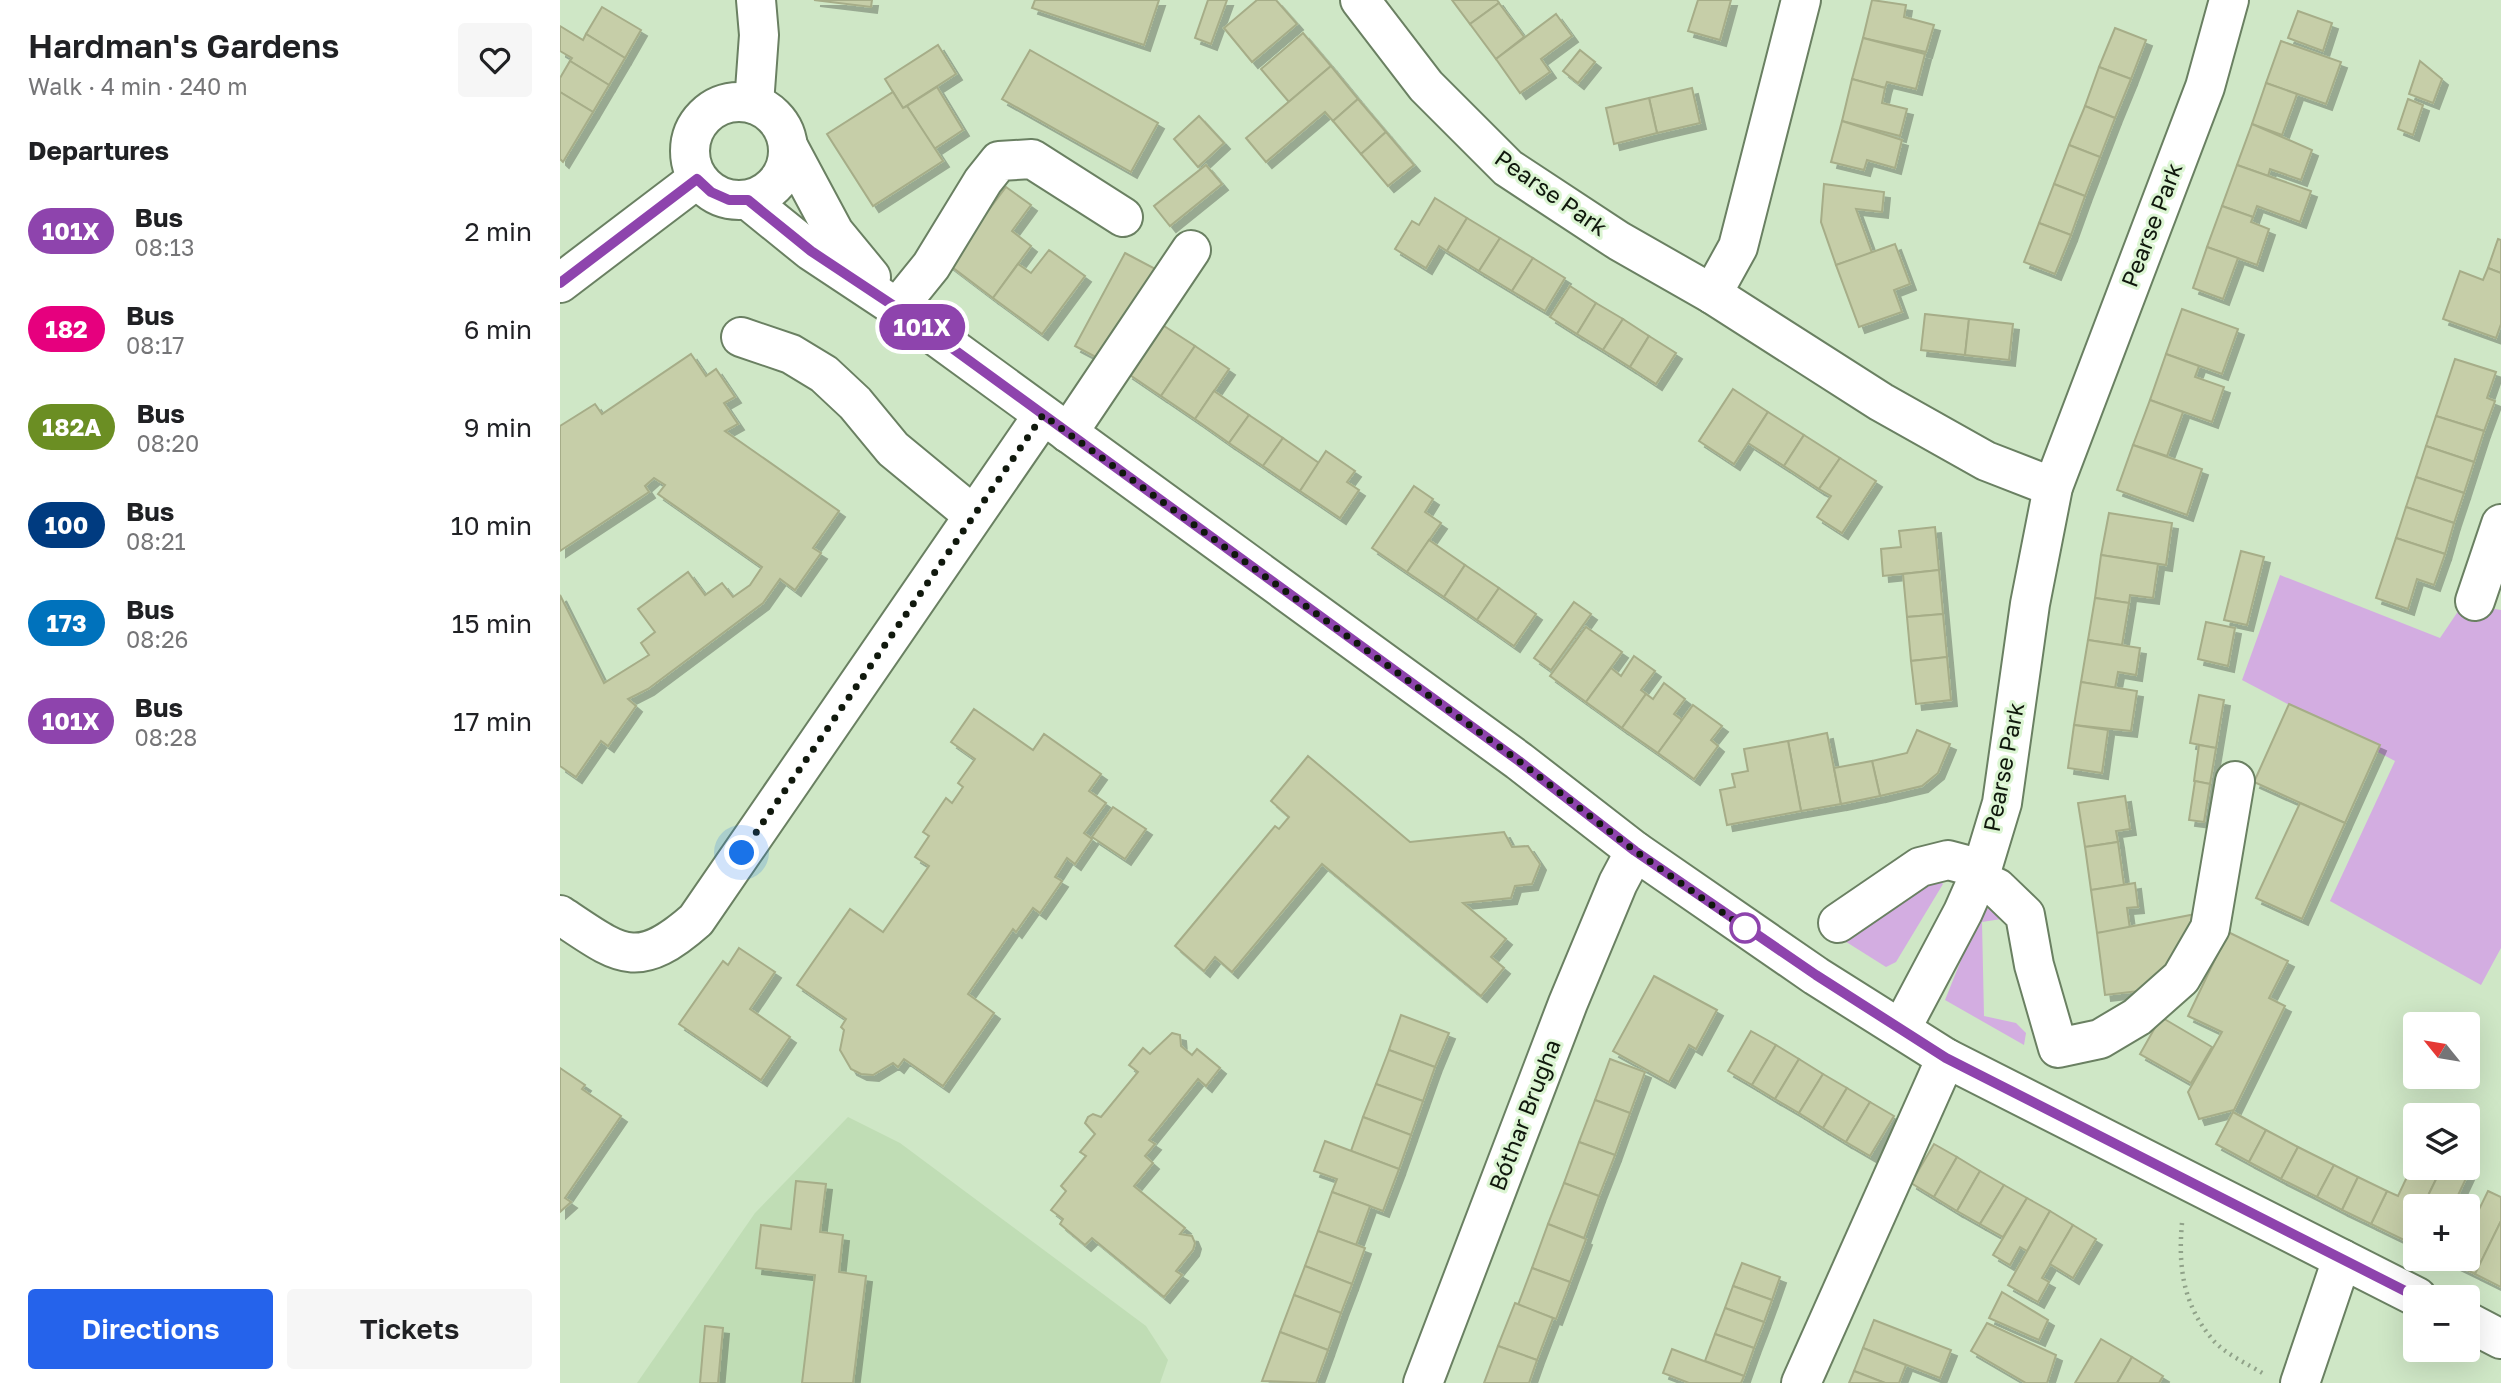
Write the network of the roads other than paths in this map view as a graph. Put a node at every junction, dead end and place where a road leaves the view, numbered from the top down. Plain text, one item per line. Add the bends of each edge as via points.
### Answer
1 (756, 0) edge
2 (1360, 0) edge
3 (1801, 0) edge
4 (2229, 0) edge
5 (754, 104) junction
6 (789, 148) junction
7 (697, 179) junction
8 (748, 200) junction
9 (1122, 217) dead end
10 (1191, 250) dead end
11 (560, 283) edge
12 (1712, 294) junction
13 (897, 308) junction
14 (741, 337) dead end
15 (1056, 424) junction
16 (2053, 487) junction
17 (973, 515) junction
18 (2501, 524) edge
19 (2475, 601) dead end
20 (2235, 781) dead end
21 (1635, 851) junction
22 (1979, 874) junction
23 (560, 915) edge
24 (1838, 923) dead end
25 (1901, 1029) junction
26 (1946, 1058) junction
27 (2342, 1259) junction
28 (2403, 1290) edge
29 (2480, 1328) edge
30 (2501, 1339) edge
31 (2284, 1380) edge
32 (1423, 1383) edge
33 (1801, 1383) edge

1 - 5 street via 759,35
2 - 12 street, Pearse Park via 1426,86 1508,168 1619,241
3 - 12 street via 1738,247
4 - 16 street, Pearse Park via 2205,87
5 - 6 street via 772,114 784,130
5 - 7 street via 733,102 713,109 698,124 690,141 690,161
6 - 8 street via 779,182
6 - 13 street via 834,232
7 - 8 street via 729,200
7 - 11 street
8 - 13 street via 811,251
9 - 13 street via 1032,159 999,162 931,266
10 - 15 street
12 - 16 street, Pearse Park via 1881,402 1986,461
13 - 15 street
14 - 17 street via 792,354 824,374 893,449
15 - 17 street
15 - 21 street via 1519,761
16 - 22 street, Pearse Park via 2030,604 2002,803
17 - 23 street via 696,920 673,940 643,953 615,952
18 - 19 street
20 - 22 street via 2210,928 2175,984 2137,1017 2100,1038 2059,1048 2034,965 2025,915
21 - 25 street
21 - 32 street, Bóthar Brugha via 1568,1003
22 - 24 street via 1948,860 1920,867
22 - 25 street, Pearse Park
25 - 26 street
26 - 27 street
26 - 33 street
27 - 28 street
27 - 31 street
29 - 30 street

